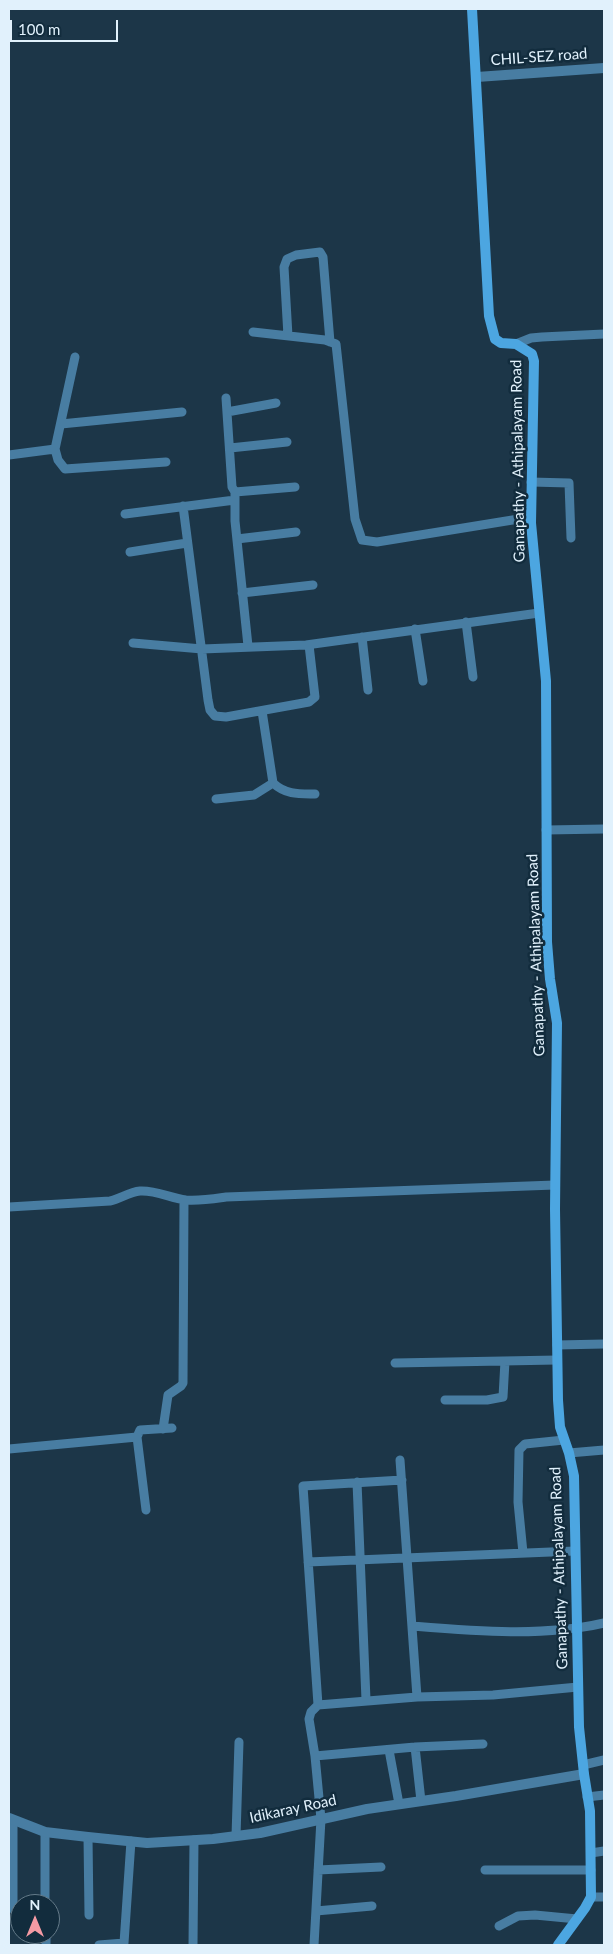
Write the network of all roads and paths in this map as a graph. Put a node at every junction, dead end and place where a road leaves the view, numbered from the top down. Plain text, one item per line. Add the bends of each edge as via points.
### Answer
1 (472, 9) edge
2 (604, 68) edge
3 (476, 77) junction
4 (253, 332) dead end
5 (604, 334) edge
6 (288, 336) junction
7 (330, 342) junction
8 (516, 344) junction
9 (75, 357) dead end
10 (226, 398) dead end
11 (276, 403) dead end
12 (182, 412) dead end
13 (227, 412) junction
14 (60, 424) junction
15 (287, 442) dead end
16 (230, 448) junction
17 (55, 449) junction
18 (9, 455) edge
19 (166, 462) dead end
20 (532, 482) junction
21 (295, 487) dead end
22 (235, 496) junction
23 (183, 506) junction
24 (126, 514) dead end
25 (531, 517) junction
26 (296, 532) dead end
27 (572, 538) dead end
28 (236, 539) junction
29 (188, 543) junction
30 (130, 552) dead end
31 (313, 585) dead end
32 (242, 593) junction
33 (539, 613) junction
34 (466, 622) junction
35 (415, 629) junction
36 (362, 637) junction
37 (133, 643) dead end
38 (310, 644) junction
39 (248, 646) junction
40 (202, 649) junction
41 (473, 677) dead end
42 (423, 682) dead end
43 (368, 690) dead end
44 (262, 711) junction
45 (273, 783) junction
46 (316, 794) dead end
47 (216, 798) dead end
48 (604, 829) edge
49 (546, 830) junction
50 (555, 1185) junction
51 (184, 1200) junction
52 (9, 1207) edge
53 (604, 1344) edge
54 (557, 1346) junction
55 (557, 1360) junction
56 (505, 1361) junction
57 (395, 1363) dead end
58 (445, 1400) dead end
59 (138, 1437) junction
60 (564, 1440) junction
61 (9, 1449) edge
62 (604, 1450) edge
63 (569, 1453) junction
64 (400, 1460) dead end
65 (402, 1480) junction
66 (358, 1482) junction
67 (146, 1510) dead end
68 (575, 1551) junction
69 (523, 1553) junction
70 (407, 1558) junction
71 (360, 1560) junction
72 (308, 1562) junction
73 (604, 1623) edge
74 (412, 1626) junction
75 (577, 1629) junction
76 (578, 1687) junction
77 (417, 1697) junction
78 (366, 1700) junction
79 (318, 1705) junction
80 (239, 1742) dead end
81 (483, 1744) dead end
82 (415, 1747) junction
83 (389, 1750) junction
84 (315, 1756) junction
85 (604, 1760) edge
86 (583, 1770) junction
87 (604, 1795) edge
88 (587, 1797) junction
89 (421, 1801) junction
90 (399, 1804) junction
91 (11, 1819) edge
92 (321, 1819) junction
93 (45, 1832) junction
94 (236, 1836) junction
95 (88, 1838) junction
96 (194, 1840) junction
97 (131, 1842) junction
98 (604, 1851) edge
99 (591, 1853) junction
100 (381, 1867) dead end
101 (318, 1870) junction
102 (485, 1870) dead end
103 (591, 1870) junction
104 (13, 1894) edge
105 (45, 1894) edge
106 (590, 1896) junction
107 (604, 1897) edge
108 (372, 1906) dead end
109 (316, 1911) junction
110 (89, 1915) dead end
111 (577, 1919) junction
112 (499, 1926) dead end
113 (99, 1945) edge
114 (193, 1945) edge
115 (314, 1945) edge
116 (558, 1945) edge

1 - 3 main road, Ganapathy - Athipalayam Road
2 - 3 street, CHIL-SEZ road
3 - 8 main road, Ganapathy - Athipalayam Road via 489,316 495,339 501,343
4 - 6 street
5 - 8 street via 536,337
6 - 7 street
6 - 7 street via 284,268 287,259 320,252
7 - 25 street via 336,344 355,519 362,540 377,542
8 - 20 main road, Ganapathy - Athipalayam Road via 532,354 534,361
9 - 14 street
10 - 13 street
11 - 13 street
12 - 14 street
13 - 16 street
14 - 17 street
15 - 16 street
16 - 22 street
17 - 18 street
17 - 19 street via 65,469
20 - 25 main road, Ganapathy - Athipalayam Road
20 - 27 street via 569,483
21 - 22 street
22 - 23 street
22 - 28 street
23 - 24 street
23 - 29 street
25 - 33 main road, Ganapathy - Athipalayam Road
26 - 28 street
28 - 32 street
29 - 30 street
29 - 40 street
31 - 32 street
32 - 39 street
33 - 34 street
33 - 49 main road, Ganapathy - Athipalayam Road via 546,682
34 - 35 street
34 - 41 street
35 - 36 street
35 - 42 street
36 - 38 street
36 - 43 street
37 - 40 street
38 - 39 street
38 - 44 street via 315,697 302,704
39 - 40 street
40 - 44 street via 208,700 215,716
44 - 45 street
45 - 46 street via 280,790 291,793
45 - 47 street via 254,795
48 - 49 street
49 - 50 main road, Ganapathy - Athipalayam Road via 547,942 557,1023
50 - 51 street
50 - 54 main road, Ganapathy - Athipalayam Road
51 - 52 street via 159,1192 142,1191 110,1201
51 - 59 street via 182,1383 169,1393 167,1428 140,1430
53 - 54 street
54 - 55 main road, Ganapathy - Athipalayam Road
55 - 56 street
55 - 60 main road, Ganapathy - Athipalayam Road via 560,1427
56 - 57 street
56 - 58 street via 503,1397
59 - 61 street
59 - 67 street
60 - 63 main road, Ganapathy - Athipalayam Road
60 - 69 street via 526,1444 518,1450 518,1502
62 - 63 street
63 - 68 main road, Ganapathy - Athipalayam Road via 574,1476
64 - 65 street
65 - 66 street
65 - 70 street
66 - 71 street
66 - 72 street via 303,1486
68 - 69 street
68 - 75 main road, Ganapathy - Athipalayam Road
69 - 70 street
70 - 71 street
70 - 74 street
71 - 72 street
71 - 78 street
72 - 79 street
73 - 75 street
74 - 75 street via 474,1631
74 - 77 street
75 - 76 main road, Ganapathy - Athipalayam Road
76 - 77 street via 493,1695
76 - 86 main road, Ganapathy - Athipalayam Road
77 - 78 street
78 - 79 street
79 - 84 street via 309,1719
80 - 94 street
81 - 82 street
82 - 83 street
82 - 89 street
83 - 84 street
83 - 90 street
84 - 92 street
85 - 86 street
86 - 88 main road, Ganapathy - Athipalayam Road
86 - 89 street, Idikaray Road
87 - 88 street
88 - 99 main road, Ganapathy - Athipalayam Road
89 - 90 street, Idikaray Road
90 - 92 street, Idikaray Road
91 - 93 street, Idikaray Road
91 - 104 street
92 - 94 street, Idikaray Road
92 - 101 street
93 - 95 street, Idikaray Road
93 - 105 street
94 - 96 street, Idikaray Road
95 - 97 street, Idikaray Road
95 - 110 street
96 - 97 street, Idikaray Road
96 - 114 street
97 - 113 street via 124,1943
98 - 99 street
99 - 103 main road, Ganapathy - Athipalayam Road
100 - 101 street
101 - 109 street
102 - 103 street
103 - 106 main road, Ganapathy - Athipalayam Road
106 - 107 street
106 - 111 main road, Ganapathy - Athipalayam Road
108 - 109 street
109 - 115 street
111 - 112 street via 518,1916
111 - 116 main road, Ganapathy - Athipalayam Road

